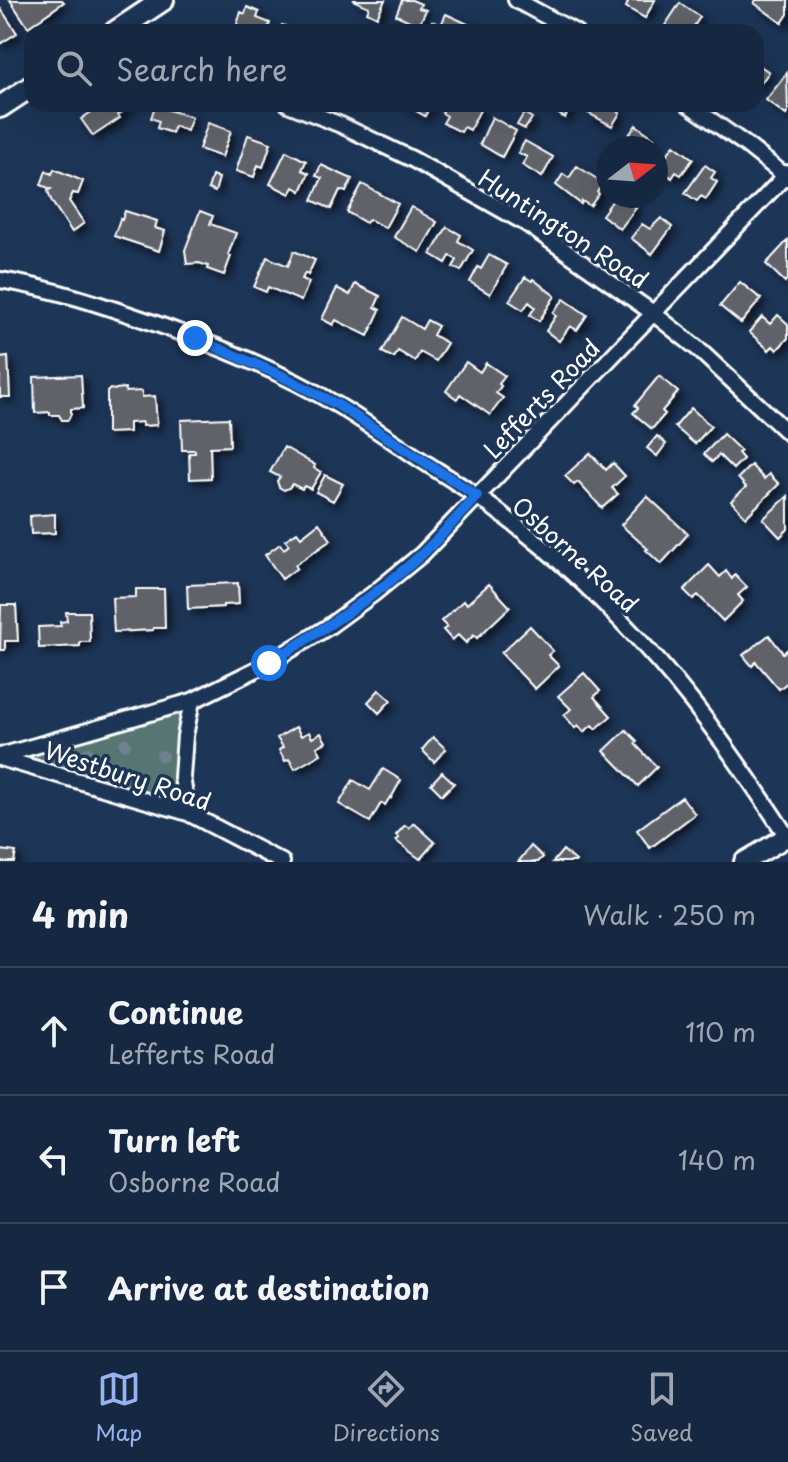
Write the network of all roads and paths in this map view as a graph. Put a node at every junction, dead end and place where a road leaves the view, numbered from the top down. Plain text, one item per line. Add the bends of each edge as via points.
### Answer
1 (163, 0) edge
2 (516, 0) edge
3 (127, 24) edge
4 (560, 24) edge
5 (24, 91) edge
6 (0, 107) edge
7 (308, 112) edge
8 (699, 112) edge
9 (787, 176) edge
10 (0, 280) edge
11 (653, 313) junction
12 (788, 433) edge
13 (477, 496) junction
14 (192, 701) junction
15 (0, 757) edge
16 (188, 813) junction
17 (788, 837) edge
18 (282, 862) edge
19 (744, 862) edge

1 - 3 main road
2 - 4 street
5 - 6 main road
7 - 11 street, Huntington Road via 412,159 527,224
8 - 9 street
9 - 11 street, Lefferts Road
10 - 13 street, Osborne Road via 113,309 280,375 338,405
11 - 12 street, Huntington Road
11 - 13 street, Lefferts Road
13 - 14 street, Lefferts Road via 422,554 351,611 269,663
13 - 17 street, Osborne Road via 596,596 659,663 729,748
14 - 15 street, Lefferts Road
14 - 16 street via 182,777
15 - 16 street, Westbury Road
16 - 18 street, Westbury Road
17 - 19 street

